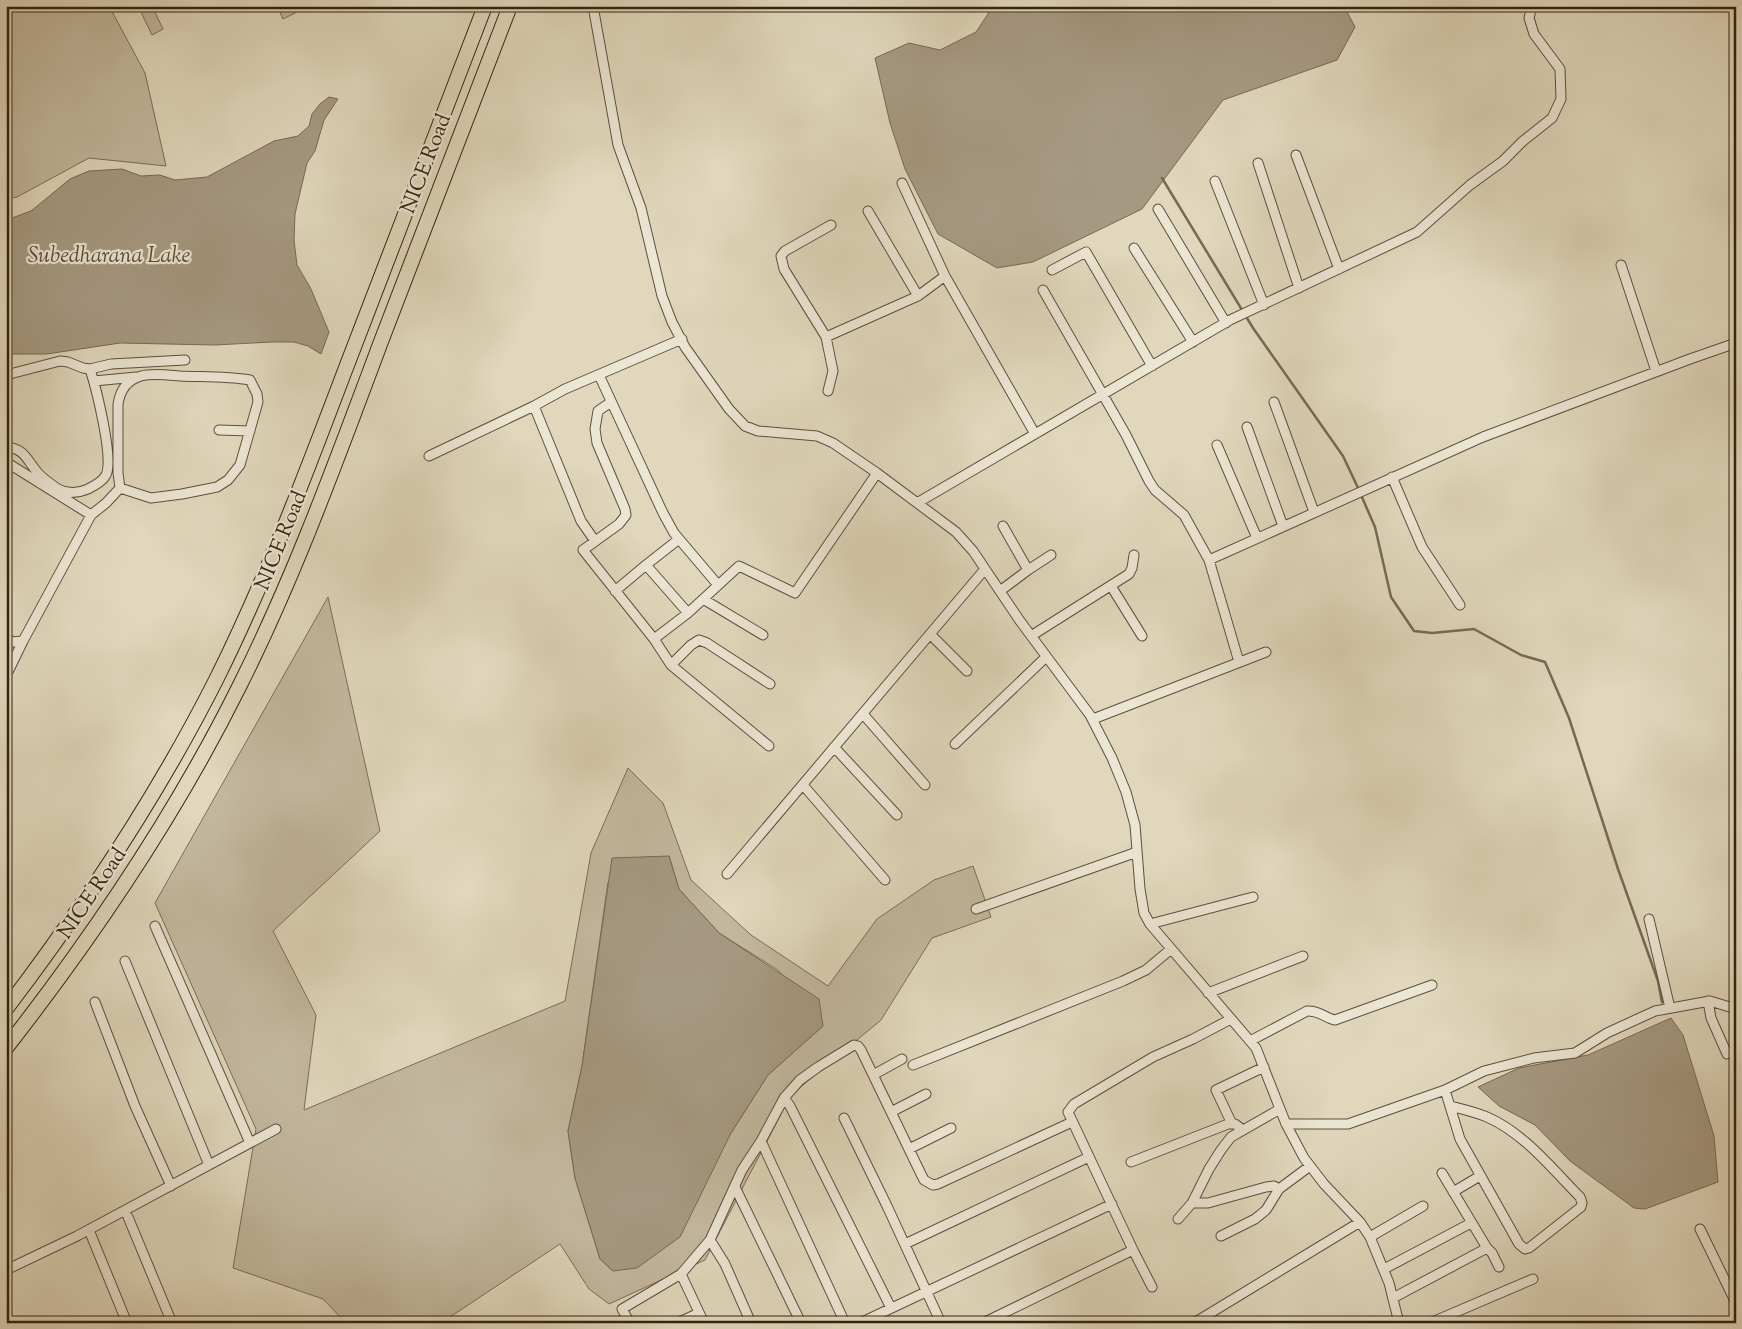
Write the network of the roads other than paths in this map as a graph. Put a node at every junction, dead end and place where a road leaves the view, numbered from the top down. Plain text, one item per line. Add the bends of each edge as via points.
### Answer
1 (485, 6) edge
2 (510, 6) edge
3 (593, 6) edge
4 (1532, 6) edge
5 (1296, 155) dead end
6 (1258, 163) dead end
7 (1215, 181) dead end
8 (902, 183) dead end
9 (1158, 209) dead end
10 (868, 211) dead end
11 (831, 225) dead end
12 (1134, 248) dead end
13 (1622, 265) dead end
14 (1339, 269) junction
15 (1052, 270) dead end
16 (945, 276) junction
17 (1298, 288) junction
18 (1043, 290) dead end
19 (918, 296) junction
20 (1264, 304) junction
21 (1226, 323) junction
22 (826, 337) junction
23 (682, 339) junction
24 (1194, 342) junction
25 (1736, 343) edge
26 (185, 360) dead end
27 (1152, 366) junction
28 (90, 368) junction
29 (1656, 371) junction
30 (6, 375) edge
31 (599, 375) junction
32 (139, 376) junction
33 (94, 381) junction
34 (828, 392) dead end
35 (1102, 395) junction
36 (611, 402) junction
37 (1274, 402) dead end
38 (534, 406) junction
39 (1248, 427) dead end
40 (219, 430) dead end
41 (250, 430) junction
42 (1035, 434) junction
43 (1217, 446) dead end
44 (6, 447) edge
45 (429, 456) dead end
46 (7, 465) edge
47 (877, 473) junction
48 (1392, 477) junction
49 (120, 488) junction
50 (917, 503) junction
51 (1314, 512) junction
52 (90, 515) junction
53 (1003, 526) dead end
54 (1283, 526) junction
55 (1256, 538) junction
56 (679, 539) junction
57 (595, 541) junction
58 (1052, 555) dead end
59 (1134, 555) dead end
60 (1209, 560) junction
61 (646, 565) junction
62 (985, 569) junction
63 (1028, 570) junction
64 (718, 585) junction
65 (1110, 586) junction
66 (615, 591) junction
67 (1000, 591) junction
68 (703, 599) junction
69 (1460, 605) dead end
70 (688, 612) junction
71 (930, 634) junction
72 (6, 635) edge
73 (763, 635) dead end
74 (1030, 636) junction
75 (1142, 636) dead end
76 (654, 640) junction
77 (23, 641) junction
78 (1266, 652) dead end
79 (1046, 657) junction
80 (1239, 662) junction
81 (671, 665) junction
82 (966, 671) dead end
83 (6, 676) edge
84 (770, 684) dead end
85 (862, 714) junction
86 (1093, 719) junction
87 (955, 744) dead end
88 (770, 746) dead end
89 (834, 747) junction
90 (803, 785) junction
91 (925, 785) dead end
92 (897, 815) dead end
93 (1137, 852) junction
94 (727, 874) dead end
95 (885, 880) dead end
96 (1252, 898) dead end
97 (976, 909) dead end
98 (1649, 919) dead end
99 (1150, 924) junction
100 (155, 926) dead end
101 (1171, 949) junction
102 (1304, 956) dead end
103 (125, 961) dead end
104 (1432, 985) dead end
105 (1208, 993) junction
106 (1708, 1001) junction
107 (95, 1002) dead end
108 (6, 1008) edge
109 (1670, 1008) junction
110 (1736, 1009) edge
111 (1231, 1019) junction
112 (1250, 1041) junction
113 (6, 1048) edge
114 (1726, 1054) dead end
115 (902, 1059) dead end
116 (913, 1065) dead end
117 (1264, 1068) junction
118 (873, 1075) junction
119 (1445, 1090) junction
120 (926, 1094) dead end
121 (784, 1098) junction
122 (1450, 1106) junction
123 (1280, 1109) junction
124 (891, 1112) junction
125 (844, 1118) dead end
126 (1072, 1122) junction
127 (1232, 1124) junction
128 (1286, 1124) junction
129 (951, 1128) dead end
130 (276, 1129) dead end
131 (1243, 1130) junction
132 (761, 1141) junction
133 (250, 1143) junction
134 (908, 1149) junction
135 (1089, 1157) junction
136 (1131, 1162) dead end
137 (209, 1165) junction
138 (1310, 1166) junction
139 (1442, 1174) dead end
140 (1480, 1176) junction
141 (171, 1186) junction
142 (735, 1187) junction
143 (1279, 1189) junction
144 (1453, 1192) junction
145 (1192, 1203) junction
146 (1112, 1204) junction
147 (1423, 1206) dead end
148 (128, 1217) dead end
149 (1178, 1219) dead end
150 (1360, 1222) junction
151 (1471, 1223) junction
152 (1700, 1229) dead end
153 (91, 1236) dead end
154 (1221, 1236) dead end
155 (1370, 1237) junction
156 (710, 1240) junction
157 (905, 1244) junction
158 (1487, 1248) junction
159 (1133, 1250) junction
160 (1499, 1267) dead end
161 (1384, 1269) junction
162 (6, 1270) edge
163 (681, 1274) junction
164 (1533, 1279) dead end
165 (1152, 1287) dead end
166 (927, 1291) junction
167 (1393, 1298) junction
168 (1736, 1303) edge
169 (891, 1308) junction
170 (699, 1313) junction
171 (127, 1323) edge
172 (172, 1323) edge
173 (630, 1323) edge
174 (677, 1323) edge
175 (704, 1323) edge
176 (751, 1323) edge
177 (801, 1323) edge
178 (845, 1323) edge
179 (860, 1323) edge
180 (941, 1323) edge
181 (983, 1323) edge
182 (1194, 1323) edge
183 (1399, 1323) edge
184 (1430, 1323) edge

1 - 108 highway, NICE Road via 272,558 228,654 161,780 116,854
2 - 113 highway, NICE Road via 301,552 255,654 207,749 126,882
3 - 23 street via 618,145 641,208 662,296
4 - 14 street via 1528,18 1534,34 1560,69 1561,99 1552,118 1417,232
5 - 14 street
6 - 17 street
7 - 20 street
8 - 16 street
9 - 21 street
10 - 19 street
11 - 22 street via 780,256 784,269
12 - 24 street
13 - 29 street
14 - 17 street
15 - 27 street via 1086,252
16 - 19 street
16 - 42 street
17 - 20 street
18 - 35 street
19 - 22 street
20 - 21 street
21 - 24 street
22 - 34 street via 832,371
23 - 31 street
23 - 47 street via 729,409 745,426 758,431 817,436
24 - 27 street
25 - 29 street
26 - 28 street
27 - 35 street
28 - 30 street via 60,361
28 - 33 street
29 - 48 street via 1483,437
31 - 36 street
31 - 38 street
32 - 33 street
32 - 41 street via 250,380 258,402
32 - 49 street via 124,386 119,395
33 - 44 street via 103,418 108,463 106,475 94,486 82,492 59,490 38,474 16,448
35 - 42 street
35 - 60 street via 1149,482 1184,515
36 - 56 street via 663,513
36 - 57 street via 598,411 595,429 597,443 626,515
37 - 51 street
38 - 45 street
38 - 57 street via 581,521
39 - 54 street
40 - 41 street
41 - 49 street via 240,465 228,480 217,487 151,498
42 - 50 street
43 - 55 street
46 - 52 street
47 - 50 street
47 - 64 street via 795,593 739,566
48 - 51 street
48 - 69 street via 1422,547
49 - 52 street
50 - 62 street via 956,532
51 - 54 street
52 - 77 street
53 - 63 street
54 - 55 street
55 - 60 street
56 - 61 street
56 - 64 street
57 - 66 street via 584,550
58 - 63 street
59 - 65 street via 1129,574
60 - 80 street
61 - 66 street
61 - 70 street
62 - 67 street
62 - 71 street
63 - 67 street
64 - 68 street
65 - 74 street
65 - 75 street
66 - 76 street
67 - 74 street
68 - 70 street
68 - 73 street
70 - 76 street
71 - 82 street
71 - 85 street
72 - 77 street via 11,642
74 - 79 street
76 - 81 street
77 - 83 street
78 - 80 street
79 - 86 street
79 - 87 street
80 - 86 street
81 - 84 street via 699,640
81 - 88 street
85 - 89 street
85 - 91 street
86 - 93 street via 1126,792 1136,825
89 - 90 street
89 - 92 street
90 - 94 street
90 - 95 street
93 - 97 street
93 - 99 street via 1144,913
96 - 99 street
98 - 109 street
99 - 101 street
100 - 133 street
101 - 105 street
101 - 116 street via 1146,970 1123,981
102 - 105 street
103 - 137 street
104 - 112 street via 1336,1020 1328,1019 1315,1010 1307,1011
105 - 111 street
106 - 109 street
106 - 110 street
106 - 114 street via 1711,1018
107 - 141 street via 135,1106
109 - 119 street via 1655,1011 1607,1033 1575,1053 1534,1058 1484,1071
111 - 112 street
111 - 126 street via 1153,1057 1074,1104 1068,1112
112 - 117 street
115 - 118 street
117 - 123 street
117 - 127 street via 1216,1090
118 - 121 street via 861,1050 854,1045 800,1080
118 - 124 street
119 - 122 street
119 - 128 street via 1348,1124
120 - 124 street
121 - 132 street
121 - 169 street
122 - 140 street via 1460,1139
122 - 140 street via 1486,1117 1510,1129 1580,1197 1581,1207 1535,1245 1524,1249 1515,1239
123 - 128 street
123 - 131 street
124 - 134 street
125 - 157 street
126 - 134 street via 933,1185 924,1180
126 - 135 street
127 - 131 street
127 - 136 street
128 - 138 street
129 - 134 street
130 - 133 street
131 - 145 street via 1220,1150
132 - 142 street
132 - 178 street
133 - 137 street
135 - 146 street
135 - 157 street
137 - 141 street
138 - 143 street
138 - 150 street
139 - 144 street
140 - 144 street
141 - 162 street
142 - 156 street
142 - 177 street
143 - 145 street via 1266,1187 1208,1203
143 - 154 street via 1266,1210 1255,1219
144 - 151 street
145 - 149 street
146 - 159 street
146 - 166 street
147 - 155 street
148 - 172 street
150 - 155 street
150 - 182 street
151 - 158 street
151 - 161 street
152 - 168 street
153 - 171 street
155 - 161 street
156 - 163 street
156 - 176 street via 725,1264
157 - 166 street
158 - 160 street
158 - 167 street
159 - 165 street
159 - 181 street
161 - 167 street
163 - 170 street
163 - 173 street via 622,1309
164 - 184 street
166 - 169 street
166 - 180 street
167 - 183 street
169 - 179 street
170 - 174 street
170 - 175 street

